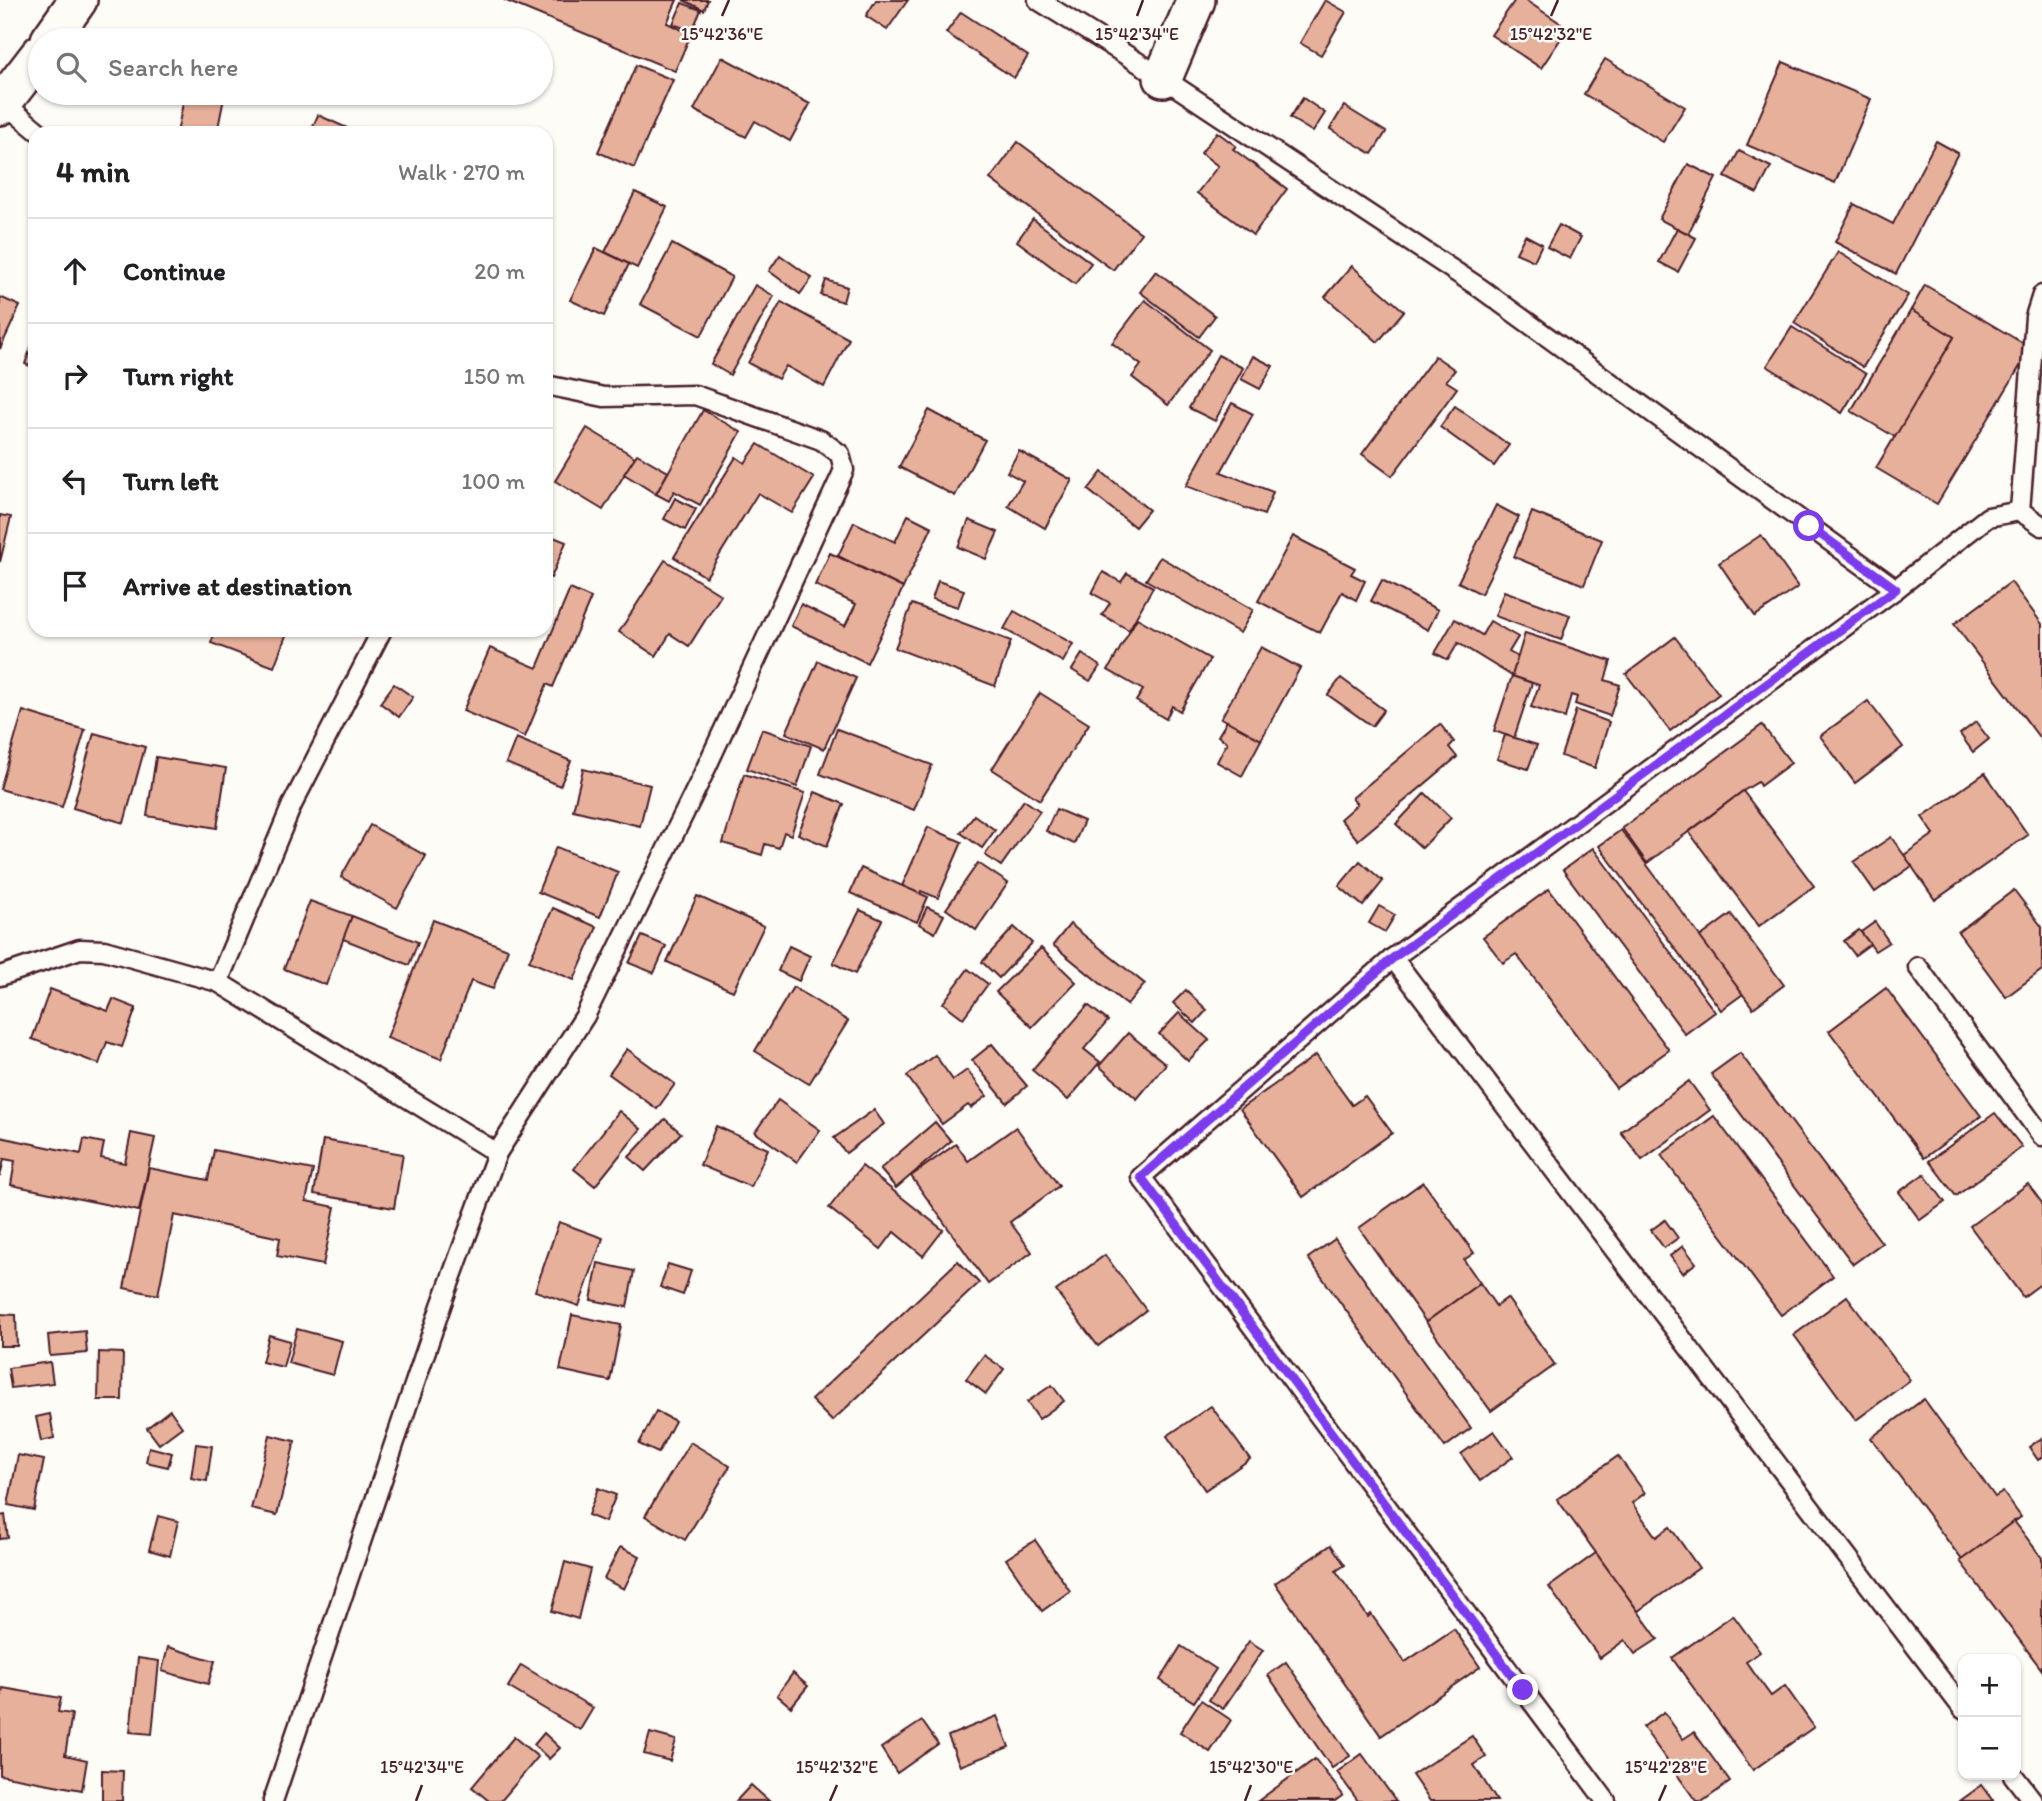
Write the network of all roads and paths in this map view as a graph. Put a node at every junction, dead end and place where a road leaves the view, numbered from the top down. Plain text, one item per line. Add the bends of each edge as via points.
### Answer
1 (1038, 0) edge
2 (1196, 0) edge
3 (71, 3) edge
4 (57, 28) edge
5 (28, 70) edge
6 (1163, 78) junction
7 (2, 104) edge
8 (31, 126) edge
9 (2042, 295) edge
10 (553, 387) edge
11 (2020, 510) junction
12 (2042, 526) edge
13 (1896, 589) junction
14 (378, 637) edge
15 (1393, 958) junction
16 (1918, 967) dead end
17 (0, 976) edge
18 (218, 982) junction
19 (2042, 1136) edge
20 (497, 1153) junction
21 (1958, 1702) edge
22 (2017, 1780) edge
23 (273, 1801) edge
24 (1606, 1801) edge
25 (2033, 1801) edge

1 - 6 lane
2 - 6 street
3 - 4 street
5 - 7 street
6 - 13 lane via 1480,288
7 - 8 lane
9 - 11 lane via 2035,317
10 - 20 lane via 604,397 695,395 821,440 840,454 844,470 585,1016
11 - 12 lane
11 - 13 lane via 1988,517
13 - 15 lane
14 - 18 lane via 292,805
15 - 21 lane
15 - 24 lane via 1141,1177
16 - 19 lane
17 - 18 lane via 92,949
18 - 20 lane
20 - 23 lane
22 - 25 lane

